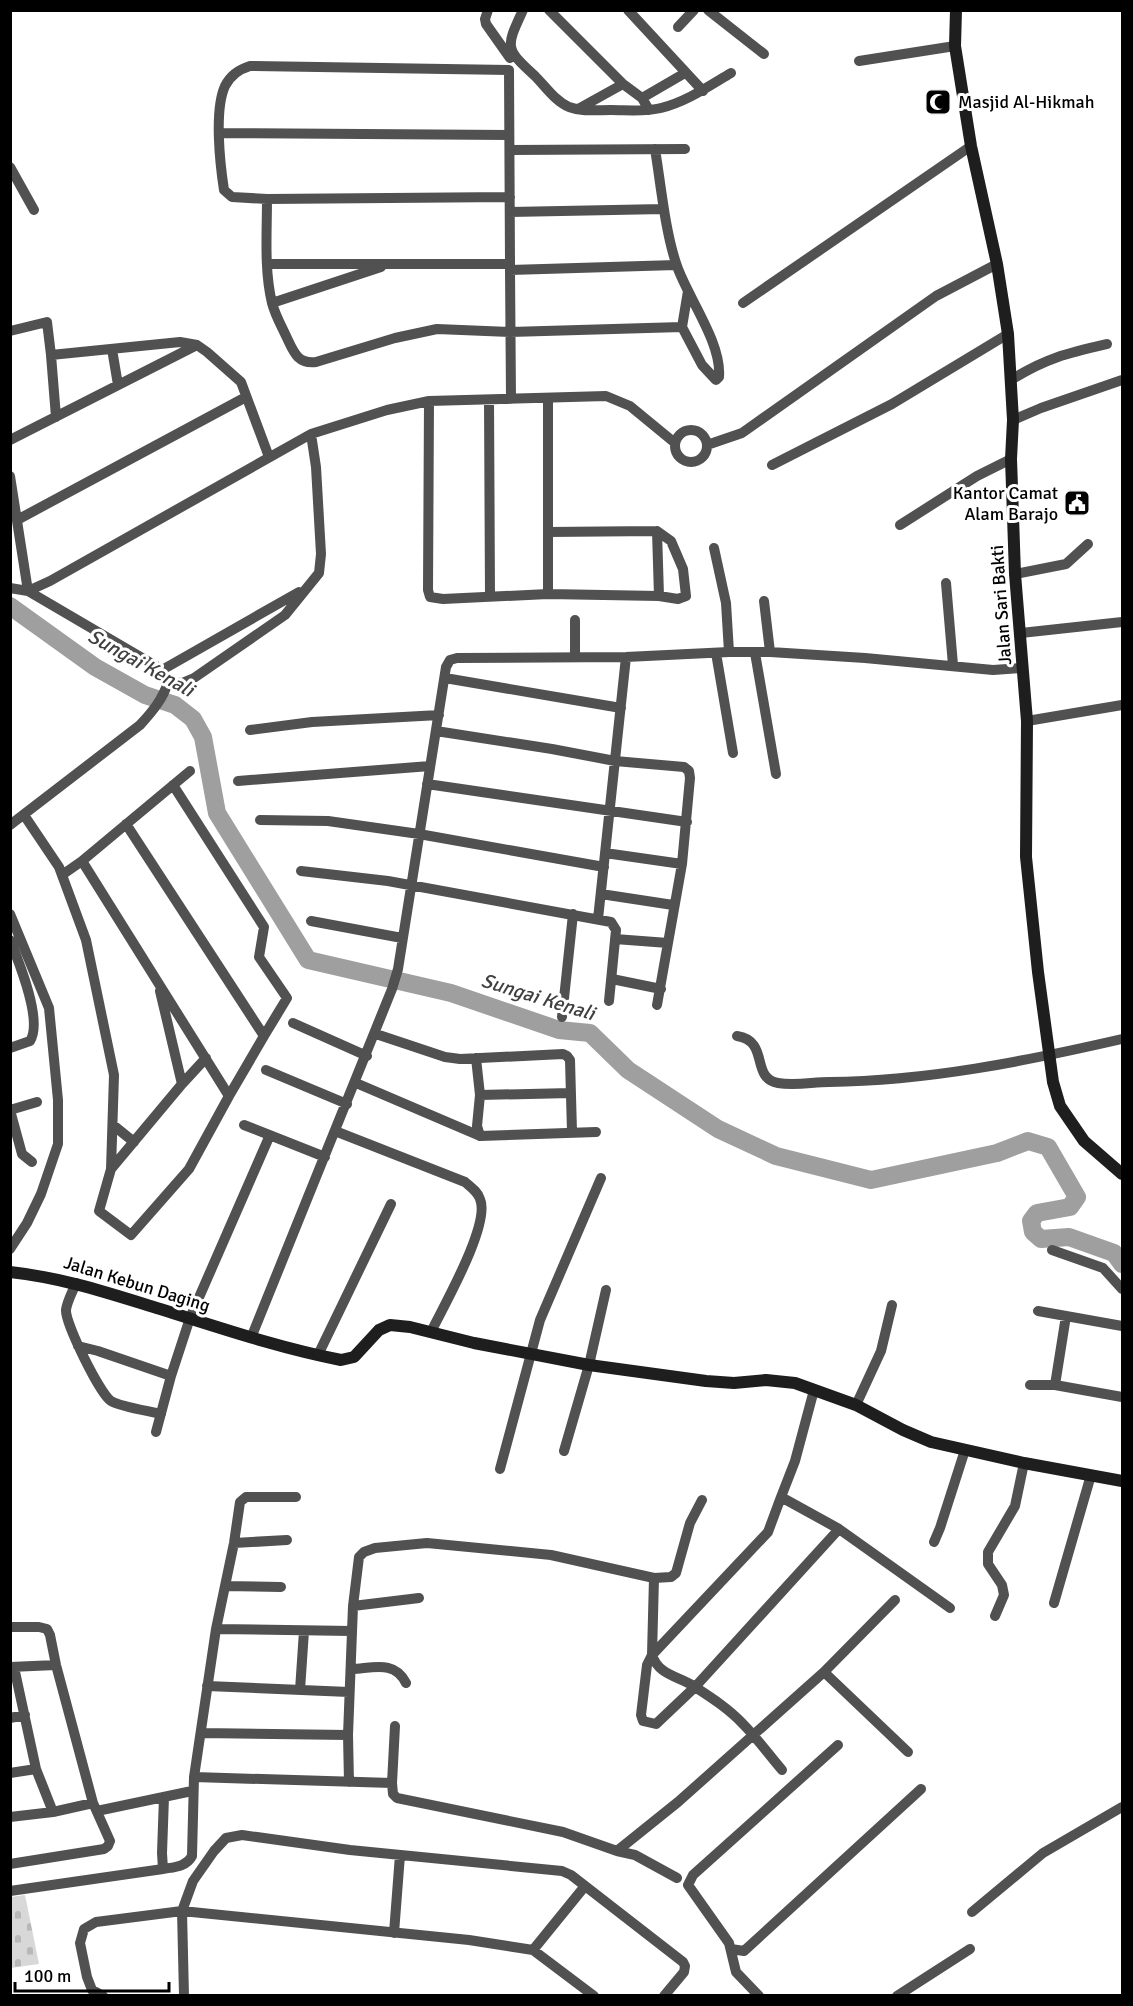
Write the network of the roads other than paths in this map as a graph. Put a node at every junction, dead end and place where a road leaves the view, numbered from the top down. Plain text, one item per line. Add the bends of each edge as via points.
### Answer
1 (488, 10) edge
2 (523, 10) edge
3 (549, 10) edge
4 (628, 10) edge
5 (694, 10) edge
6 (708, 10) edge
7 (956, 10) edge
8 (678, 27) dead end
9 (955, 46) junction
10 (764, 54) dead end
11 (859, 61) dead end
12 (523, 66) junction
13 (685, 73) junction
14 (731, 73) dead end
15 (623, 84) junction
16 (703, 90) junction
17 (642, 98) junction
18 (578, 109) junction
19 (649, 110) junction
20 (219, 133) junction
21 (509, 135) junction
22 (970, 146) junction
23 (655, 149) junction
24 (685, 149) dead end
25 (510, 150) junction
26 (10, 167) edge
27 (510, 197) junction
28 (267, 199) junction
29 (664, 209) junction
30 (34, 210) dead end
31 (510, 212) junction
32 (268, 264) junction
33 (390, 264) junction
34 (997, 264) junction
35 (676, 265) junction
36 (510, 267) junction
37 (688, 291) junction
38 (273, 303) junction
39 (744, 303) dead end
40 (682, 327) junction
41 (10, 331) edge
42 (510, 332) junction
43 (1008, 334) junction
44 (1107, 344) dead end
45 (197, 345) junction
46 (112, 349) junction
47 (51, 355) junction
48 (1011, 380) junction
49 (1122, 380) edge
50 (118, 385) junction
51 (246, 397) junction
52 (548, 398) junction
53 (511, 399) junction
54 (489, 400) junction
55 (429, 401) junction
56 (56, 417) junction
57 (1013, 420) junction
58 (311, 434) junction
59 (10, 440) edge
60 (675, 443) junction
61 (707, 445) junction
62 (269, 457) junction
63 (1011, 459) junction
64 (772, 465) dead end
65 (10, 476) edge
66 (17, 520) junction
67 (900, 525) dead end
68 (657, 531) junction
69 (548, 532) junction
70 (1088, 544) dead end
71 (714, 548) dead end
72 (1016, 574) junction
73 (946, 583) dead end
74 (10, 588) edge
75 (305, 589) junction
76 (28, 591) junction
77 (548, 594) junction
78 (490, 596) junction
79 (659, 596) junction
80 (764, 601) dead end
81 (575, 620) dead end
82 (1122, 622) edge
83 (1021, 633) junction
84 (729, 652) junction
85 (770, 652) junction
86 (716, 653) junction
87 (755, 653) junction
88 (575, 657) junction
89 (626, 657) junction
90 (953, 665) junction
91 (1023, 668) junction
92 (162, 670) junction
93 (446, 678) junction
94 (167, 686) junction
95 (1122, 705) edge
96 (621, 708) junction
97 (439, 715) junction
98 (1027, 721) junction
99 (250, 730) dead end
100 (436, 731) junction
101 (733, 753) dead end
102 (615, 761) junction
103 (430, 766) junction
104 (189, 771) dead end
105 (776, 774) dead end
106 (238, 781) dead end
107 (427, 784) junction
108 (173, 785) junction
109 (610, 811) junction
110 (24, 815) junction
111 (260, 820) dead end
112 (687, 822) junction
113 (126, 824) junction
114 (10, 825) edge
115 (419, 834) junction
116 (605, 853) junction
117 (82, 861) junction
118 (682, 864) junction
119 (604, 867) junction
120 (301, 871) dead end
121 (62, 875) junction
122 (411, 886) junction
123 (601, 894) junction
124 (673, 905) junction
125 (10, 914) edge
126 (573, 914) junction
127 (598, 919) junction
128 (311, 921) dead end
129 (402, 938) junction
130 (615, 939) junction
131 (10, 940) edge
132 (668, 943) junction
133 (612, 979) junction
134 (158, 982) junction
135 (661, 989) junction
136 (609, 1001) dead end
137 (657, 1005) dead end
138 (562, 1017) dead end
139 (293, 1023) dead end
140 (376, 1034) junction
141 (264, 1036) junction
142 (737, 1036) dead end
143 (1122, 1039) edge
144 (10, 1048) edge
145 (1051, 1055) junction
146 (367, 1056) junction
147 (206, 1058) junction
148 (476, 1058) junction
149 (266, 1070) dead end
150 (356, 1083) junction
151 (182, 1084) junction
152 (571, 1093) junction
153 (480, 1095) junction
154 (229, 1096) junction
155 (37, 1102) dead end
156 (347, 1104) junction
157 (10, 1110) edge
158 (112, 1125) junction
159 (244, 1125) dead end
160 (335, 1131) junction
161 (573, 1132) junction
162 (596, 1132) dead end
163 (270, 1135) junction
164 (480, 1136) junction
165 (134, 1142) junction
166 (325, 1157) junction
167 (32, 1162) dead end
168 (111, 1169) junction
169 (1122, 1174) edge
170 (601, 1178) dead end
171 (390, 1204) dead end
172 (10, 1249) edge
173 (1052, 1250) dead end
174 (10, 1272) edge
175 (76, 1283) junction
176 (1122, 1289) edge
177 (606, 1290) dead end
178 (892, 1305) dead end
179 (1038, 1311) dead end
180 (1066, 1316) junction
181 (190, 1318) junction
182 (1122, 1326) edge
183 (431, 1332) junction
184 (251, 1338) junction
185 (78, 1346) junction
186 (531, 1354) junction
187 (318, 1355) junction
188 (589, 1365) junction
189 (171, 1376) junction
190 (1030, 1385) dead end
191 (1055, 1385) junction
192 (814, 1390) junction
193 (1122, 1397) edge
194 (856, 1405) junction
195 (161, 1414) junction
196 (156, 1432) dead end
197 (965, 1450) junction
198 (564, 1451) dead end
199 (1024, 1463) junction
200 (500, 1469) dead end
201 (1091, 1475) junction
202 (1122, 1481) edge
203 (296, 1497) dead end
204 (781, 1497) junction
205 (702, 1500) dead end
206 (839, 1529) junction
207 (287, 1540) dead end
208 (934, 1542) dead end
209 (234, 1543) junction
210 (654, 1578) junction
211 (225, 1586) junction
212 (281, 1587) dead end
213 (419, 1598) dead end
214 (895, 1600) dead end
215 (1054, 1603) dead end
216 (353, 1606) junction
217 (950, 1608) dead end
218 (995, 1616) dead end
219 (10, 1627) edge
220 (216, 1629) junction
221 (304, 1631) junction
222 (352, 1631) junction
223 (652, 1655) junction
224 (56, 1665) junction
225 (12, 1667) edge
226 (352, 1669) junction
227 (824, 1672) junction
228 (406, 1683) dead end
229 (207, 1686) junction
230 (695, 1687) junction
231 (300, 1690) junction
232 (349, 1692) junction
233 (25, 1715) junction
234 (10, 1718) edge
235 (395, 1726) dead end
236 (201, 1733) junction
237 (752, 1735) junction
238 (348, 1736) junction
239 (838, 1744) dead end
240 (908, 1752) dead end
241 (36, 1769) junction
242 (782, 1770) dead end
243 (10, 1773) edge
244 (194, 1777) junction
245 (349, 1782) junction
246 (392, 1783) junction
247 (921, 1790) dead end
248 (192, 1791) junction
249 (164, 1797) junction
250 (95, 1807) junction
251 (1122, 1807) edge
252 (53, 1812) junction
253 (10, 1817) edge
254 (617, 1851) junction
255 (400, 1855) junction
256 (10, 1864) edge
257 (163, 1869) junction
258 (677, 1878) dead end
259 (585, 1886) junction
260 (10, 1891) edge
261 (182, 1911) junction
262 (972, 1912) dead end
263 (393, 1933) junction
264 (731, 1949) junction
265 (970, 1949) dead end
266 (533, 1950) junction
267 (103, 1995) edge
268 (184, 1995) edge
269 (594, 1995) edge
270 (664, 1995) edge
271 (759, 1995) edge
272 (897, 1995) edge

1 - 12 street via 488,28 508,55
2 - 12 street via 509,44
3 - 15 street
4 - 13 street
5 - 8 street
6 - 10 street
7 - 9 main road, Jalan Sari Bakti
9 - 11 street
9 - 22 main road, Jalan Sari Bakti
12 - 18 street via 562,103
13 - 16 street
13 - 17 street
14 - 16 street
15 - 17 street
15 - 18 street
16 - 19 street
17 - 19 street
18 - 19 street
20 - 21 street
20 - 21 street via 226,85 240,69 250,66 509,70
20 - 28 street via 225,192
21 - 25 street
22 - 34 main road, Jalan Sari Bakti
22 - 39 street
23 - 24 street
23 - 25 street
23 - 29 street
25 - 27 street
26 - 30 street
27 - 28 street
27 - 31 street
28 - 32 street
29 - 31 street
29 - 35 street
31 - 36 street
32 - 33 street
32 - 38 street
33 - 36 street
33 - 38 street
34 - 43 main road, Jalan Sari Bakti
34 - 61 street via 936,296 742,434
35 - 36 street
35 - 37 street
36 - 42 street
37 - 40 street
37 - 40 street via 708,332 720,370 718,379 702,365
38 - 42 street via 290,345 307,363 437,329
40 - 42 street
41 - 47 street via 47,322
42 - 53 street
43 - 48 main road, Jalan Sari Bakti
43 - 64 street via 892,404
44 - 48 street via 1054,357
45 - 46 street via 180,342
45 - 50 street
45 - 51 street via 241,382
46 - 47 street
46 - 50 street
47 - 56 street
48 - 57 main road, Jalan Sari Bakti
49 - 57 street
50 - 56 street
51 - 62 street
51 - 66 street
52 - 53 street
52 - 60 street via 606,396 630,406
52 - 69 street
53 - 54 street
54 - 55 street
54 - 78 street
55 - 58 street
55 - 78 street via 429,597
56 - 59 street
57 - 63 main road, Jalan Sari Bakti
58 - 62 street
58 - 75 street via 321,554 319,573
60 - 61 street via 689,430 701,434
60 - 61 street via 678,456 690,462 702,457
62 - 76 street
63 - 67 street via 976,476
63 - 72 main road, Jalan Sari Bakti
65 - 66 street
66 - 76 street
68 - 69 street
68 - 79 street
68 - 79 street via 671,541 686,589 686,596 678,599
69 - 77 street
70 - 72 street via 1066,564
71 - 84 street via 726,603
72 - 83 main road, Jalan Sari Bakti
73 - 90 street
74 - 76 street
75 - 92 street
75 - 94 street via 285,615 203,671
76 - 92 street
77 - 78 street
77 - 79 street
80 - 85 street
81 - 88 street
82 - 83 street
83 - 91 main road, Jalan Sari Bakti
84 - 86 street
84 - 87 street
85 - 87 street
85 - 90 street
86 - 89 street
86 - 101 street
87 - 105 street
88 - 89 street
88 - 93 street via 457,658 450,660
89 - 96 street
90 - 91 street via 993,670
91 - 98 main road, Jalan Sari Bakti
92 - 94 street
93 - 96 street
93 - 97 street
94 - 110 street via 155,709 140,725
95 - 98 street
96 - 102 street
97 - 99 street via 312,722
97 - 100 street
98 - 145 main road, Jalan Sari Bakti via 1026,857
100 - 102 street
100 - 103 street
102 - 109 street
102 - 112 street via 684,767 689,771
103 - 106 street
103 - 107 street
104 - 108 street
107 - 109 street
107 - 115 street
108 - 113 street
108 - 141 street via 264,927 259,957 287,998
109 - 112 street
109 - 116 street
110 - 114 street
110 - 121 street
111 - 115 street via 328,821
112 - 118 street
113 - 117 street
113 - 141 street
115 - 119 street
115 - 122 street
116 - 118 street
116 - 119 street
117 - 121 street
117 - 134 street
118 - 124 street
119 - 123 street
120 - 122 street
121 - 158 street via 86,940 112,1064
122 - 126 street
122 - 129 street
123 - 124 street
123 - 127 street
124 - 132 street
125 - 172 street via 49,1008 58,1100 58,1144 41,1194
126 - 127 street
126 - 138 street
127 - 130 street via 615,926
128 - 129 street
129 - 140 street via 398,969
130 - 132 street
130 - 133 street
131 - 144 street via 24,976 34,1033 30,1041
132 - 135 street
133 - 135 street
133 - 136 street
134 - 147 street
134 - 151 street
135 - 137 street
139 - 146 street
140 - 146 street
140 - 148 street via 445,1057
141 - 154 street
142 - 145 street via 753,1043 765,1075 779,1083 873,1082
143 - 145 street
145 - 169 main road, Jalan Sari Bakti via 1059,1106 1084,1141
146 - 150 street
147 - 151 street
147 - 154 street
148 - 152 street via 563,1054 570,1060
148 - 153 street
149 - 156 street
150 - 156 street
150 - 164 street
151 - 165 street
152 - 153 street
152 - 161 street
153 - 164 street
154 - 168 street via 189,1169 131,1235 99,1211
155 - 157 street
156 - 160 street
157 - 167 street via 22,1155
158 - 165 street
158 - 168 street
159 - 163 street
160 - 166 street
160 - 183 street via 465,1182 481,1200 472,1249
161 - 162 street
161 - 164 street
163 - 166 street
163 - 181 street
165 - 168 street
166 - 184 street
170 - 186 street via 540,1320
171 - 187 street
173 - 176 street via 1103,1268
174 - 175 main road, Jalan Kebun Daging
175 - 181 main road, Jalan Kebun Daging
175 - 185 street via 66,1310
177 - 188 street
178 - 194 street via 881,1351
179 - 180 street
180 - 182 street
180 - 191 street
181 - 184 main road, Jalan Kebun Daging
181 - 189 street
183 - 186 main road, Jalan Kebun Daging
183 - 187 main road, Jalan Kebun Daging via 390,1325 379,1330 349,1359
184 - 187 main road, Jalan Kebun Daging
185 - 189 street
185 - 195 street via 110,1400
186 - 188 main road, Jalan Kebun Daging
186 - 200 street
188 - 192 main road, Jalan Kebun Daging via 706,1382 795,1383
188 - 198 street
189 - 195 street
190 - 191 street
191 - 193 street
192 - 194 main road, Jalan Kebun Daging
192 - 204 street
194 - 197 main road, Jalan Kebun Daging via 931,1442
195 - 196 street
197 - 199 main road, Jalan Kebun Daging
197 - 208 street
199 - 201 main road, Jalan Kebun Daging
199 - 218 street via 1014,1506 988,1552 988,1564 1004,1595
201 - 202 main road, Jalan Kebun Daging
201 - 215 street
203 - 209 street via 242,1499
204 - 206 street
204 - 223 street via 768,1532
205 - 210 street via 690,1523 675,1573
206 - 217 street
206 - 230 street
207 - 209 street
209 - 211 street
210 - 216 street via 551,1555 427,1543 392,1545 369,1549 359,1557
210 - 223 street
211 - 212 street
211 - 220 street
213 - 216 street
214 - 227 street
216 - 222 street
219 - 224 street via 47,1629
220 - 221 street
220 - 229 street
221 - 222 street
221 - 231 street
222 - 226 street
223 - 230 street via 664,1673
223 - 230 street via 647,1665 643,1721 656,1724
224 - 225 street
224 - 250 street
225 - 233 street
226 - 228 street via 396,1669
226 - 232 street
227 - 237 street
227 - 240 street
229 - 231 street
229 - 236 street
230 - 237 street via 716,1700
231 - 232 street
232 - 238 street
233 - 234 street
233 - 241 street
235 - 246 street
236 - 238 street
236 - 244 street
237 - 242 street
237 - 254 street
238 - 245 street
239 - 264 street via 693,1875 688,1885
241 - 243 street
241 - 252 street
244 - 245 street
244 - 248 street
245 - 246 street
246 - 254 street via 397,1798 563,1832
247 - 264 street via 744,1951
248 - 249 street
248 - 257 street via 192,1857 183,1865
249 - 250 street
249 - 257 street
250 - 252 street
250 - 256 street via 110,1841 106,1848
251 - 262 street via 1044,1853
252 - 253 street
254 - 258 street via 635,1854
255 - 259 street via 562,1871
255 - 261 street via 242,1835 226,1838 193,1881
255 - 263 street
257 - 260 street
259 - 266 street
259 - 270 street via 683,1962 684,1972
261 - 263 street
261 - 267 street via 96,1922 84,1929 80,1943 87,1977 92,1990
261 - 268 street
263 - 266 street
264 - 271 street via 736,1972
265 - 272 street
266 - 269 street

